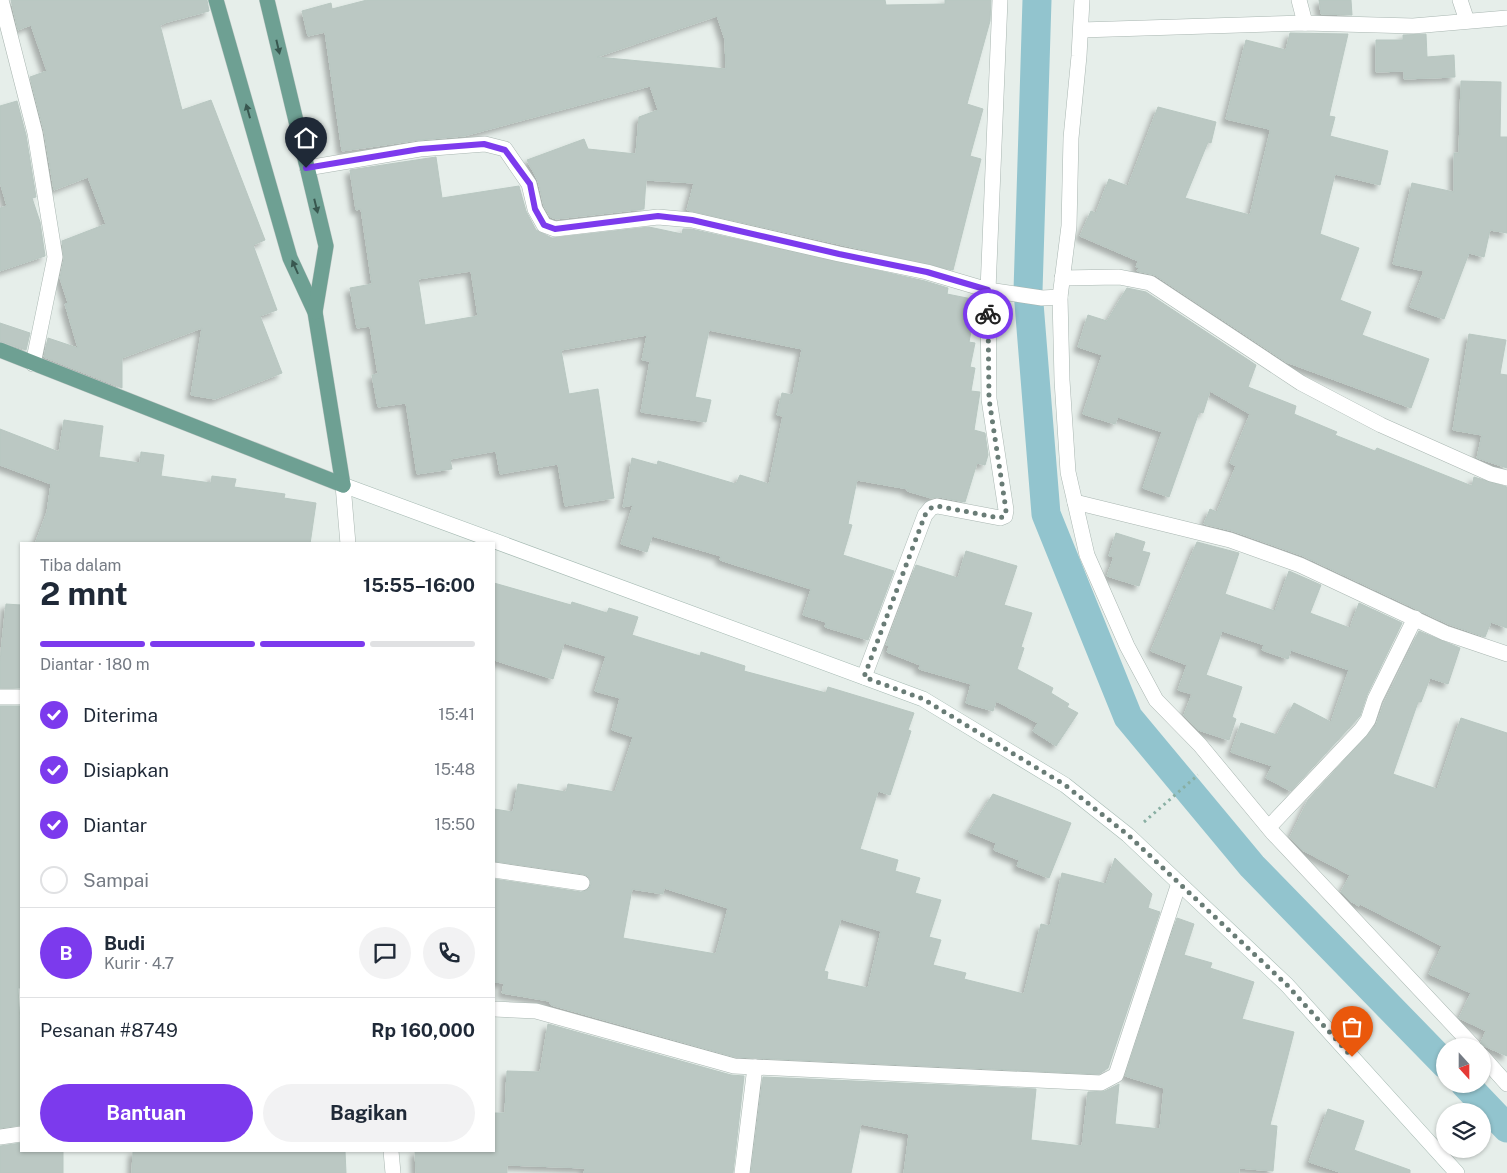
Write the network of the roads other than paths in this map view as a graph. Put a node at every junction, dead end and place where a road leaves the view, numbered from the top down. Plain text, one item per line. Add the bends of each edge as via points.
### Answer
1 (2, 0) edge
2 (216, 0) edge
3 (269, 0) edge
4 (1000, 0) edge
5 (1082, 0) edge
6 (1299, 0) edge
7 (1460, 0) edge
8 (1507, 18) edge
9 (1467, 21) junction
10 (1305, 23) junction
11 (1080, 30) junction
12 (306, 168) junction
13 (1062, 278) junction
14 (995, 291) junction
15 (1060, 297) junction
16 (315, 312) junction
17 (0, 350) edge
18 (33, 364) junction
19 (1507, 478) edge
20 (343, 485) junction
21 (1075, 502) junction
22 (348, 542) edge
23 (1414, 618) junction
24 (1507, 654) edge
25 (864, 677) junction
26 (0, 697) edge
27 (20, 697) edge
28 (1269, 827) junction
29 (495, 870) edge
30 (582, 883) dead end
31 (1179, 883) junction
32 (495, 1010) edge
33 (1467, 1038) edge
34 (1491, 1066) edge
35 (756, 1067) junction
36 (1507, 1084) edge
37 (20, 1134) edge
38 (0, 1137) edge
39 (391, 1152) edge
40 (393, 1173) edge
41 (742, 1173) edge
42 (1457, 1173) edge

1 - 18 street via 35,134 54,257
16 -> 2 main road via 290,258
3 -> 12 main road
4 - 14 street
5 - 11 street
6 - 10 street
7 - 9 street
8 - 9 street
9 - 10 street via 1413,26
10 - 11 street
11 - 13 street via 1071,138 1069,226
12 - 14 street via 420,149 484,144 505,150 530,184 535,209 544,225 555,229 658,216 692,220 927,272
12 -> 16 main road via 326,246
13 - 15 street
13 - 19 street via 1119,277 1150,283 1255,354 1333,400 1381,425 1491,474
14 - 15 street via 1042,298
14 - 25 street via 989,399 1005,516 1000,518 937,506 931,508 925,515
15 - 21 street via 1068,462
16 - 20 main road
17 - 18 main road
18 - 20 main road
20 - 22 street
20 - 25 street
21 - 23 street via 1230,540 1300,565
21 - 28 street via 1087,555 1127,646 1156,700 1200,745
23 - 24 street via 1445,633
23 - 28 street via 1362,730
25 - 31 street via 923,699 1065,785 1128,835
26 - 27 street
28 - 33 street
29 - 30 street
31 - 35 street via 1116,1074 1101,1083
31 - 42 street via 1287,985
32 - 35 street via 536,1011 734,1066
34 - 36 street
35 - 41 street
37 - 38 street
39 - 40 street

